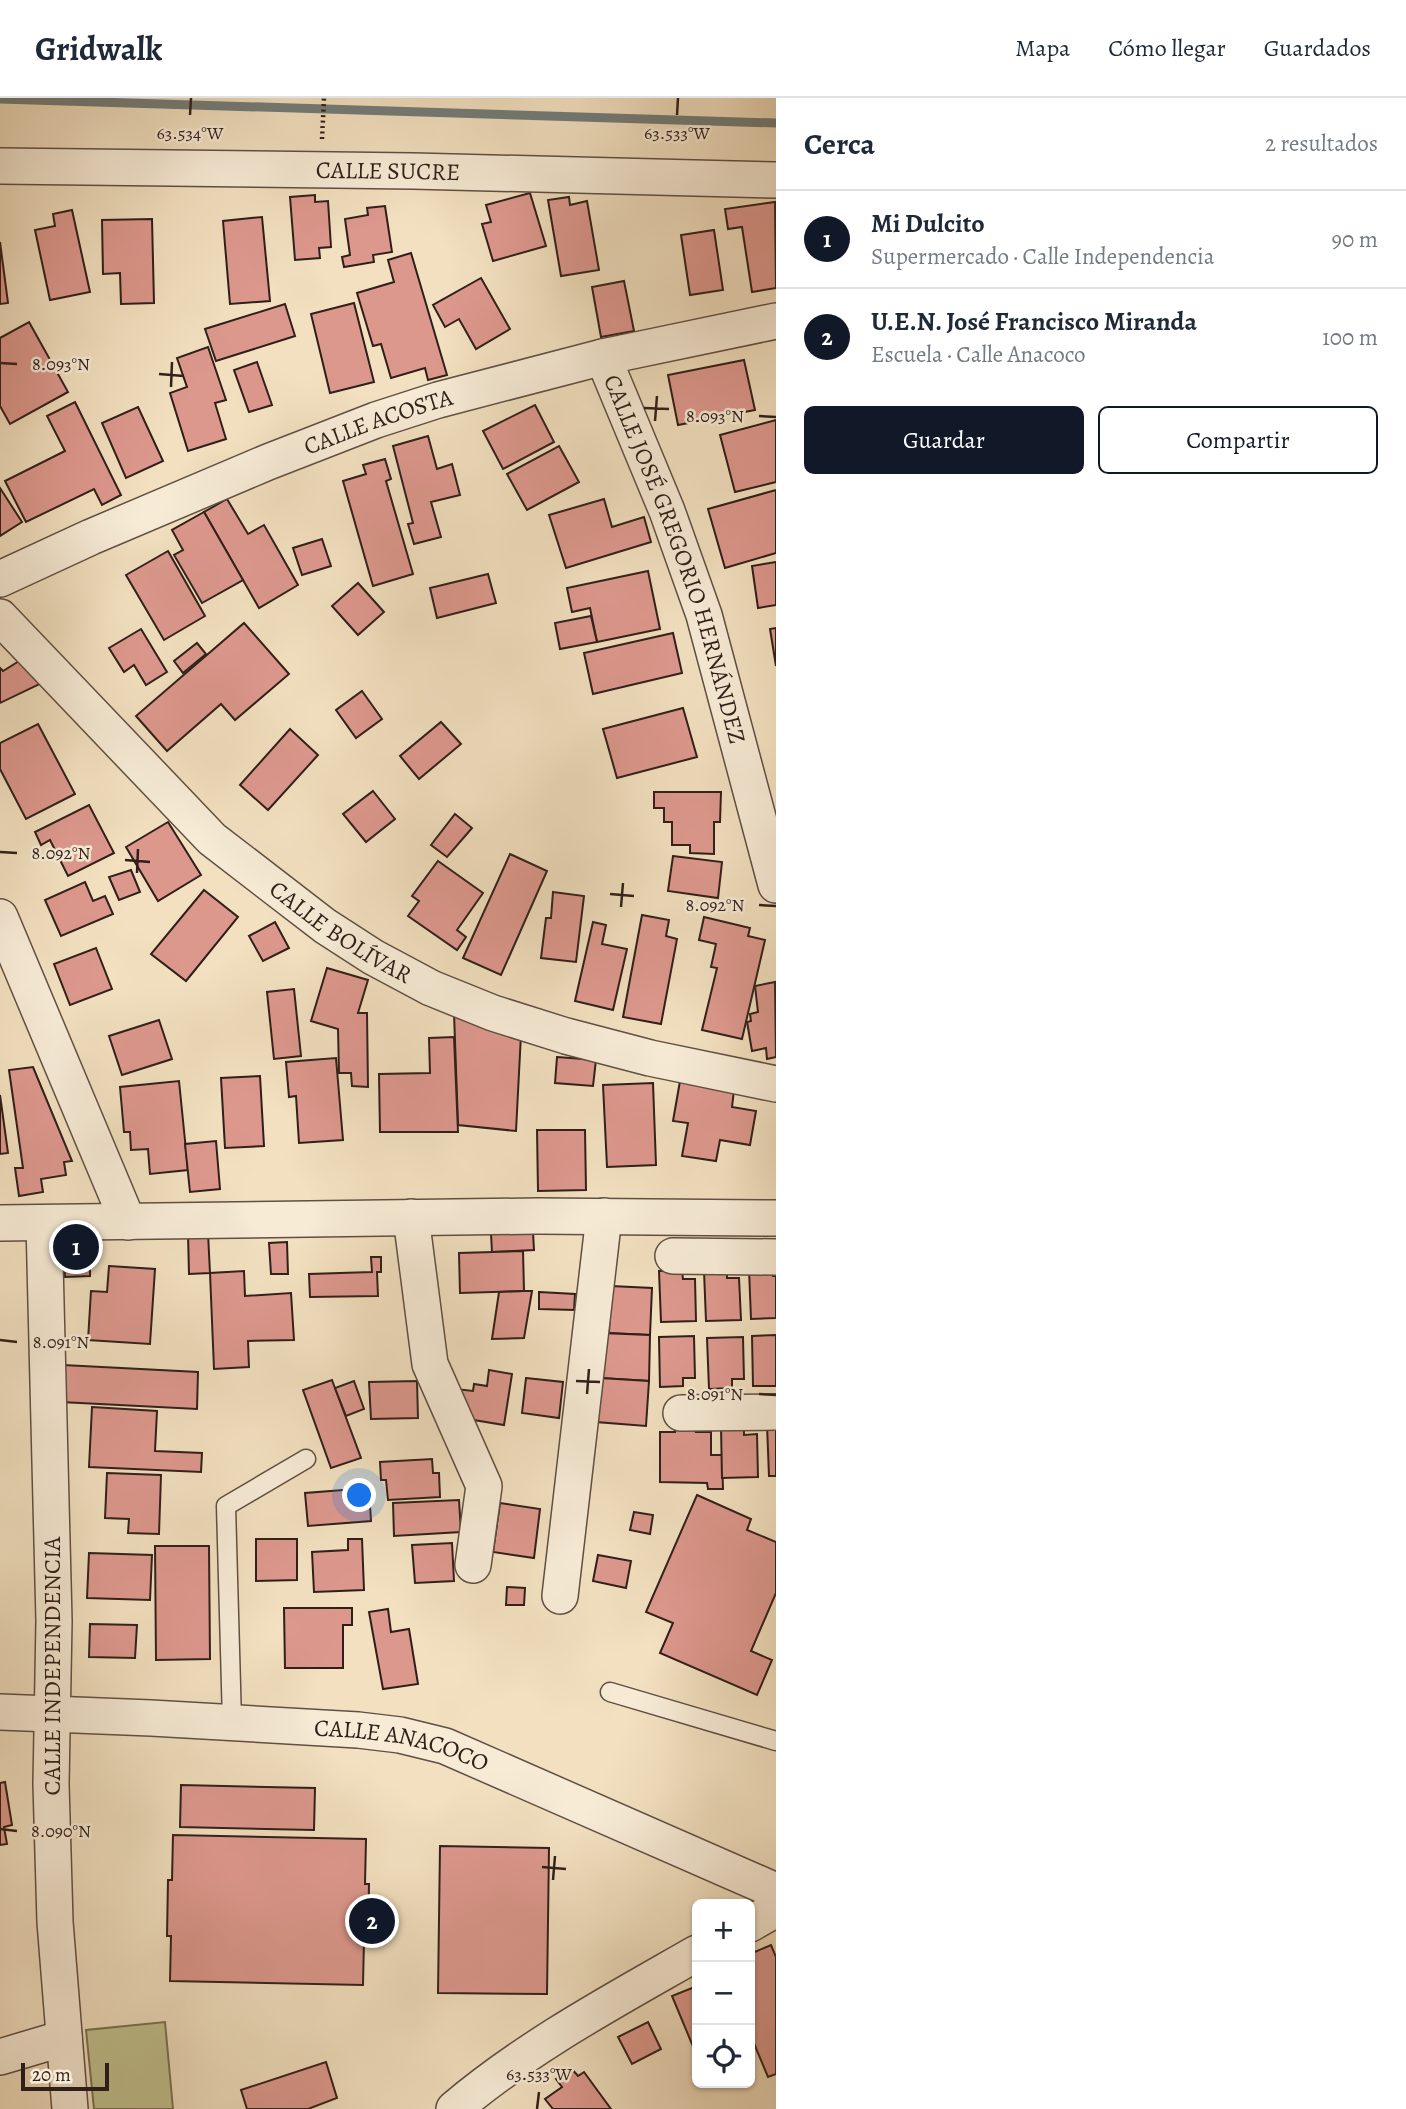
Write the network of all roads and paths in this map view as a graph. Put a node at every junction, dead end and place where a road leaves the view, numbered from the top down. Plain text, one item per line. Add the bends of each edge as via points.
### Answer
1 (324, 98) edge
2 (322, 128) dead end
3 (0, 166) edge
4 (776, 180) edge
5 (776, 321) edge
6 (603, 358) junction
7 (0, 579) edge
8 (0, 617) edge
9 (776, 885) edge
10 (0, 917) edge
11 (776, 1084) edge
12 (604, 1216) junction
13 (411, 1217) junction
14 (776, 1218) edge
15 (128, 1222) junction
16 (0, 1223) edge
17 (44, 1223) junction
18 (673, 1256) dead end
19 (776, 1257) edge
20 (776, 1412) edge
21 (681, 1413) dead end
22 (306, 1459) dead end
23 (473, 1565) dead end
24 (560, 1596) dead end
25 (610, 1692) dead end
26 (0, 1712) edge
27 (52, 1714) junction
28 (232, 1722) junction
29 (776, 1741) edge
30 (776, 1891) edge
31 (776, 1909) edge
32 (755, 1921) edge
33 (692, 1956) edge
34 (64, 2038) junction
35 (0, 2057) edge
36 (70, 2109) edge
37 (454, 2109) edge

1 - 2 path
3 - 4 street, CALLE SUCRE
5 - 6 street, CALLE ACOSTA
6 - 7 street, CALLE ACOSTA via 376,420
6 - 9 street, CALLE JOSÉ GREGORIO HERNÁNDEZ via 667,511 704,615
8 - 11 street, CALLE BOLÍVAR via 212,839 373,957 431,988 493,1013 650,1058
10 - 15 street
12 - 13 street
12 - 14 street
12 - 24 street
13 - 15 street
13 - 23 street via 430,1364 484,1486
15 - 17 street
16 - 17 street
17 - 27 street, CALLE INDEPENDENCIA
18 - 19 street
20 - 21 street
22 - 28 lane via 226,1506
25 - 29 lane
26 - 27 street, CALLE ANACOCO
27 - 28 street, CALLE ANACOCO
27 - 34 street, CALLE INDEPENDENCIA via 55,1922
28 - 30 street, CALLE ANACOCO via 358,1730 445,1746
31 - 32 street
33 - 37 street via 503,2071
34 - 35 street
34 - 36 street, CALLE INDEPENDENCIA

